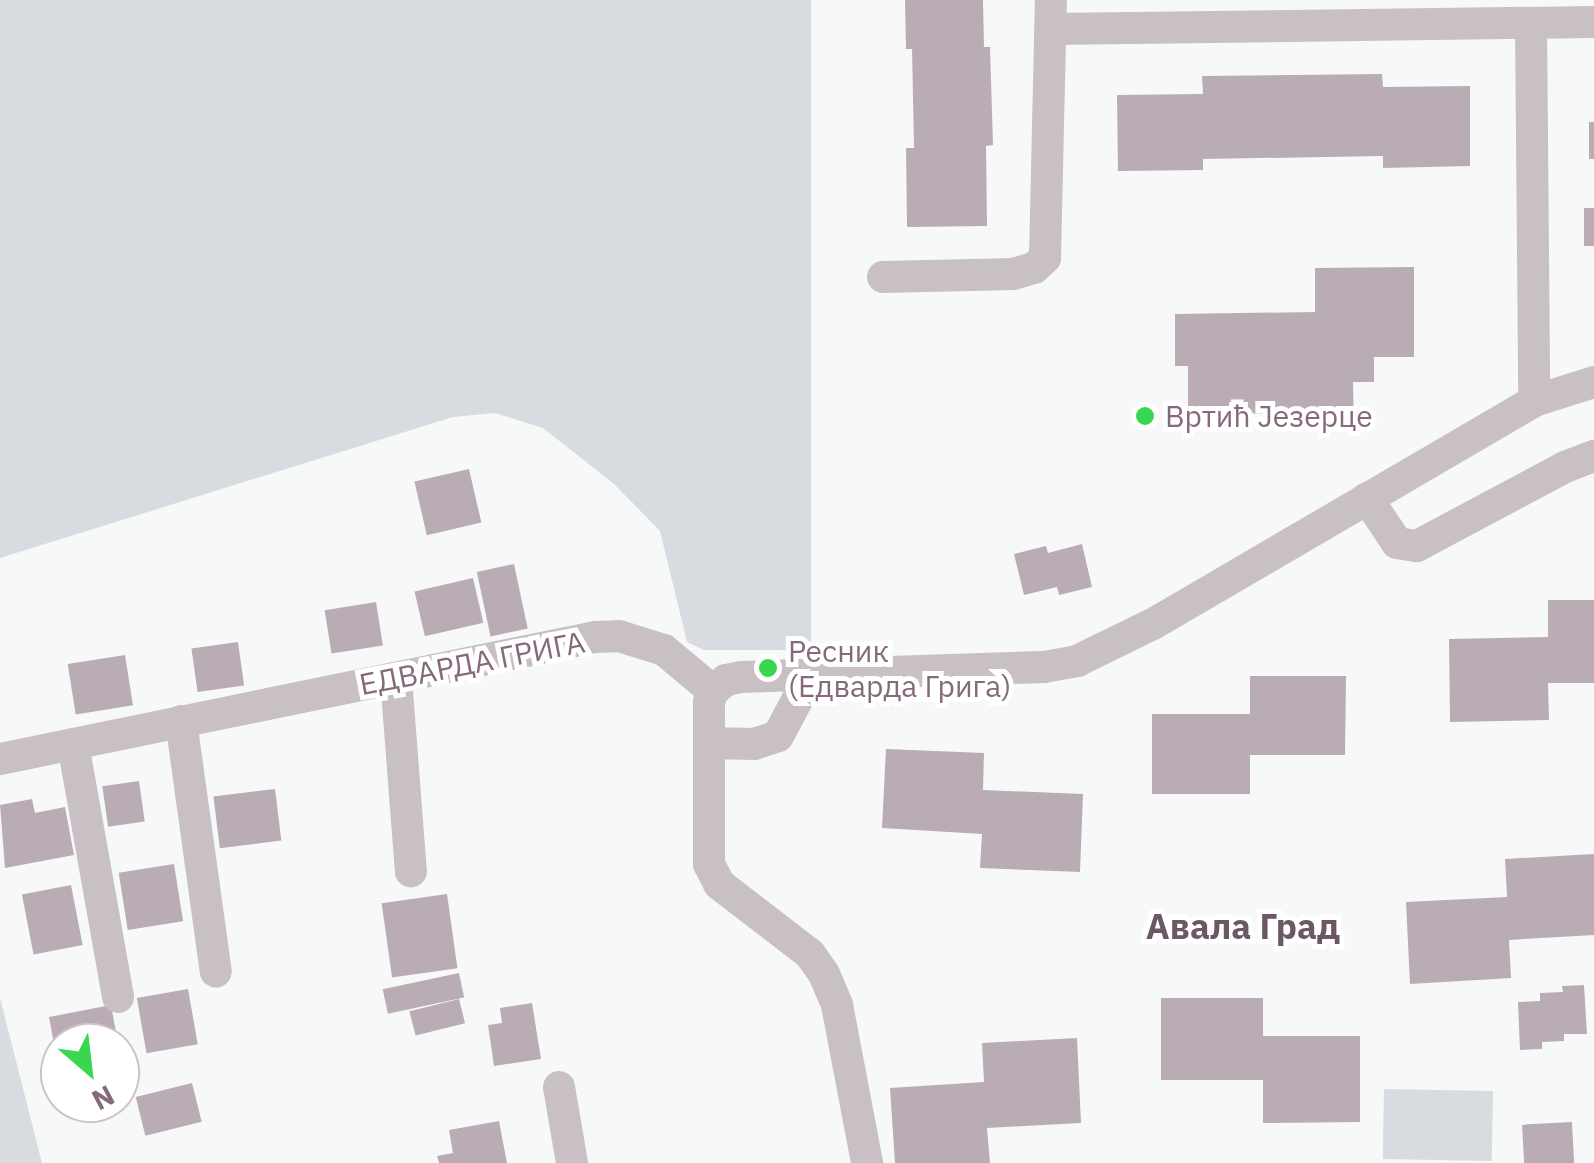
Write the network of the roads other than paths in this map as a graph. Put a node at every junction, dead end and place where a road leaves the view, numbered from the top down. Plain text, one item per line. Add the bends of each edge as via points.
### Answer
1 (1051, 15) edge
2 (1594, 22) edge
3 (1531, 23) junction
4 (883, 276) dead end
5 (1594, 382) edge
6 (1534, 401) junction
7 (1594, 456) edge
8 (1367, 498) junction
9 (396, 678) junction
10 (809, 678) junction
11 (713, 691) junction
12 (181, 721) junction
13 (74, 744) junction
14 (710, 744) junction
15 (0, 759) edge
16 (412, 871) dead end
17 (216, 972) dead end
18 (118, 997) dead end
19 (560, 1087) dead end
20 (572, 1163) edge
21 (867, 1163) edge

1 - 3 street
1 - 4 street via 1044,258 1013,274
2 - 3 street
3 - 6 street
5 - 6 street
6 - 8 street
7 - 8 street via 1417,546 1397,543
8 - 10 street via 1124,641 1077,661
9 - 11 street, ЕДВАРДА ГРИГА via 620,636 664,650
9 - 12 street, ЕДВАРДА ГРИГА
9 - 16 street
10 - 11 street via 733,678
10 - 14 street via 778,736 754,744
11 - 14 street
12 - 13 street, ЕДВАРДА ГРИГА
12 - 17 street
13 - 15 street, ЕДВАРДА ГРИГА
13 - 18 street
14 - 21 street via 710,864 719,884 810,954 824,974 837,1005
19 - 20 street

